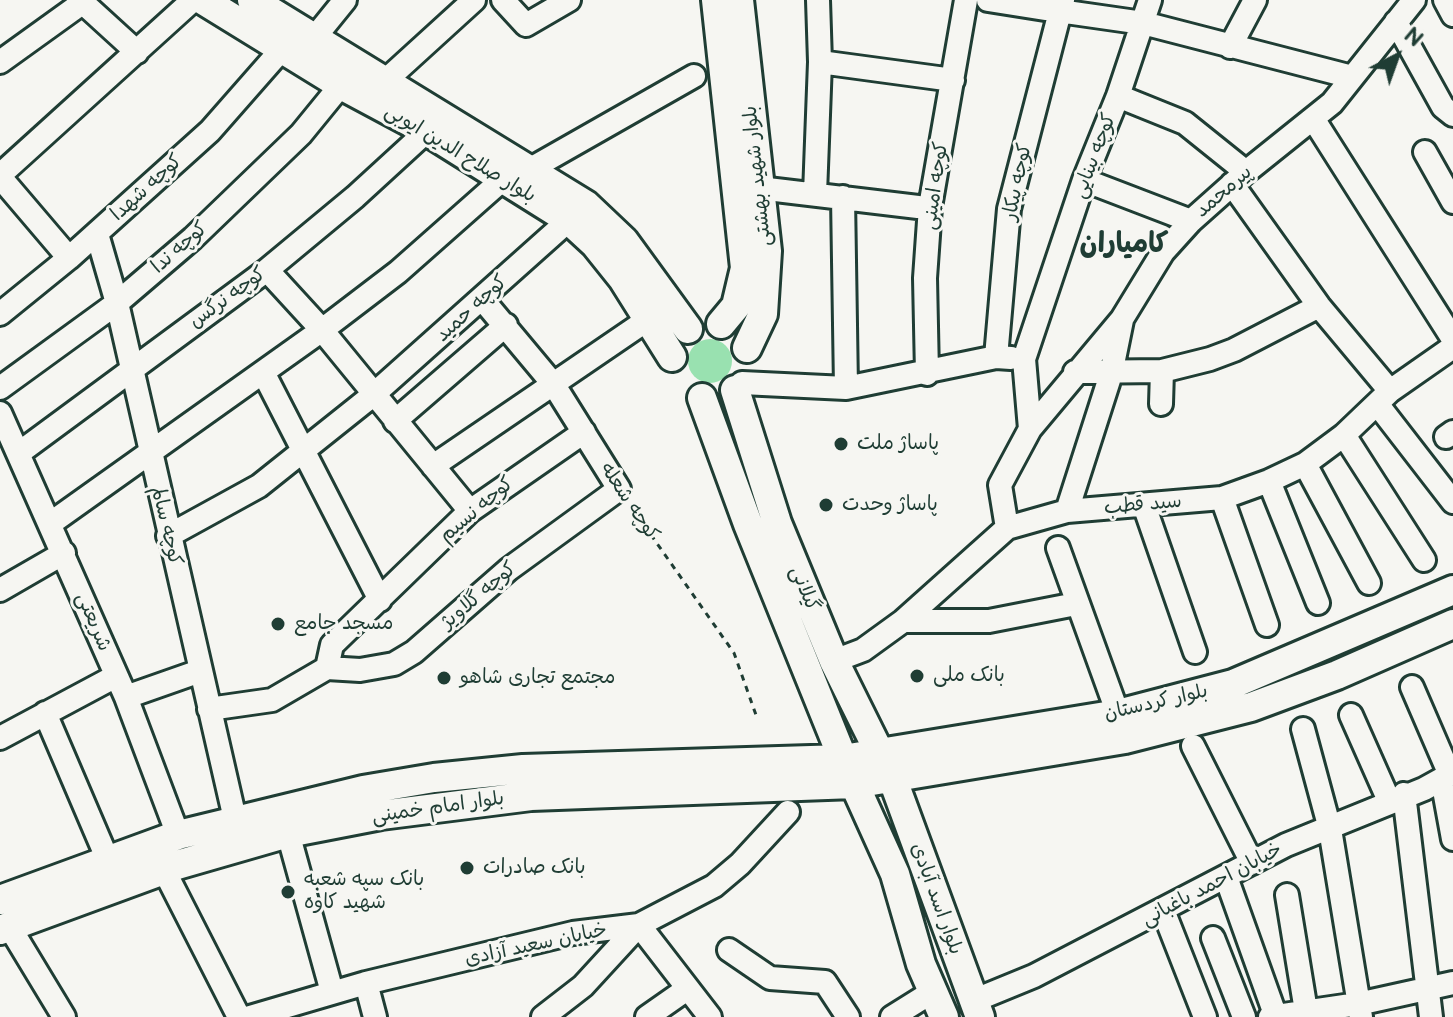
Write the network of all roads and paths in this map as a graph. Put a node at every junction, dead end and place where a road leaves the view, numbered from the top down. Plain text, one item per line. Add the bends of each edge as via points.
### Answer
1 (193, 0) edge
2 (203, 0) edge
3 (252, 0) edge
4 (345, 0) edge
5 (474, 0) edge
6 (503, 0) edge
7 (569, 0) edge
8 (716, 0) edge
9 (739, 0) edge
10 (818, 0) edge
11 (966, 0) edge
12 (988, 0) edge
13 (1150, 0) edge
14 (1255, 0) edge
15 (1414, 0) edge
16 (1445, 0) edge
17 (81, 1) edge
18 (1056, 7) edge
19 (1453, 15) edge
20 (1396, 22) junction
21 (1143, 23) junction
22 (315, 37) junction
23 (1230, 47) junction
24 (282, 49) junction
25 (137, 52) junction
26 (0, 62) edge
27 (820, 62) junction
28 (694, 76) dead end
29 (1352, 77) junction
30 (953, 80) junction
31 (384, 82) junction
32 (341, 85) junction
33 (1118, 96) junction
34 (1453, 115) edge
35 (1314, 120) junction
36 (427, 131) junction
37 (1425, 152) dead end
38 (514, 175) junction
39 (0, 176) edge
40 (1239, 178) junction
41 (1084, 180) junction
42 (759, 188) junction
43 (815, 194) junction
44 (843, 197) junction
45 (1453, 202) edge
46 (918, 207) dead end
47 (569, 220) junction
48 (1191, 221) junction
49 (97, 234) junction
50 (69, 258) junction
51 (267, 270) junction
52 (483, 300) junction
53 (117, 303) junction
54 (1319, 306) junction
55 (0, 314) edge
56 (650, 318) junction
57 (1122, 319) junction
58 (721, 324) junction
59 (506, 325) junction
60 (688, 329) junction
61 (322, 330) junction
62 (1453, 339) edge
63 (1453, 347) edge
64 (747, 348) junction
65 (672, 357) junction
66 (996, 357) junction
67 (1024, 359) junction
68 (130, 370) junction
69 (1162, 371) junction
70 (1075, 372) junction
71 (264, 374) junction
72 (927, 374) junction
73 (1111, 374) junction
74 (554, 385) junction
75 (738, 386) junction
76 (0, 388) edge
77 (846, 388) junction
78 (373, 395) junction
79 (702, 398) junction
80 (1384, 398) junction
81 (1161, 404) dead end
82 (0, 413) edge
83 (395, 421) junction
84 (1030, 429) junction
85 (584, 432) junction
86 (1344, 435) junction
87 (304, 448) junction
88 (19, 453) junction
89 (149, 455) junction
90 (1305, 464) junction
91 (433, 466) junction
92 (1269, 481) junction
93 (619, 489) junction
94 (1222, 498) junction
95 (1453, 502) edge
96 (1144, 505) junction
97 (470, 511) junction
98 (1067, 511) junction
99 (51, 523) junction
100 (1007, 528) junction
101 (168, 536) junction
102 (1058, 548) dead end
103 (64, 553) junction
104 (1424, 560) dead end
105 (1369, 583) dead end
106 (0, 590) edge
107 (1453, 590) edge
108 (380, 600) junction
109 (1318, 603) dead end
110 (1076, 604) junction
111 (903, 621) junction
112 (1453, 624) edge
113 (1267, 625) dead end
114 (1195, 652) dead end
115 (834, 661) junction
116 (327, 668) junction
117 (200, 671) junction
118 (121, 686) junction
119 (1412, 687) dead end
120 (209, 709) junction
121 (45, 713) junction
122 (1118, 714) junction
123 (756, 715) dead end
124 (1351, 715) dead end
125 (1303, 729) dead end
126 (0, 738) edge
127 (1193, 746) dead end
128 (880, 753) junction
129 (849, 771) junction
130 (1448, 776) edge
131 (893, 780) junction
132 (1397, 798) junction
133 (788, 812) dead end
134 (235, 819) junction
135 (1330, 829) junction
136 (288, 833) junction
137 (178, 835) junction
138 (1453, 839) edge
139 (107, 858) junction
140 (1252, 863) junction
141 (164, 870) junction
142 (1226, 877) junction
143 (1287, 895) dead end
144 (1163, 910) junction
145 (3, 919) edge
146 (639, 925) junction
147 (1213, 938) dead end
148 (729, 950) dead end
149 (366, 983) junction
150 (1453, 983) edge
151 (687, 989) junction
152 (1428, 989) junction
153 (332, 992) junction
154 (938, 1009) edge
155 (977, 1009) edge
156 (1360, 1010) edge
157 (1306, 1014) edge
158 (64, 1017) edge
159 (239, 1017) edge
160 (250, 1017) edge
161 (375, 1017) edge
162 (543, 1017) edge
163 (647, 1017) edge
164 (710, 1017) edge
165 (848, 1017) edge
166 (892, 1017) edge
167 (1205, 1017) edge
168 (1244, 1017) edge
169 (1270, 1017) edge
170 (1276, 1017) edge
171 (1431, 1017) edge

1 - 25 street
2 - 24 main road, بلوار صلاح الدین ایوبی
3 - 22 main road, بلوار صلاح الدین ایوبی
4 - 22 street
5 - 31 street
6 - 7 street via 526,25
8 - 58 main road, بلوار شهید بهشتی via 745,268 736,306
9 - 42 main road, بلوار شهید بهشتی
10 - 27 street
11 - 30 street, کوچه امینی
12 - 18 street
13 - 21 street, کوچه بینایی
14 - 23 street
15 - 20 street, پیرمحمد
16 - 19 street
17 - 25 street
17 - 26 street
18 - 21 street
18 - 66 street, کوچه پیکار via 1009,209
20 - 29 street, پیرمحمد
20 - 34 street via 1443,107
21 - 23 street
21 - 33 street, کوچه بینایی
22 - 31 main road, بلوار صلاح الدین ایوبی
23 - 29 street
24 - 32 main road, بلوار صلاح الدین ایوبی
24 - 49 street, کوچه شهدا via 210,131
25 - 39 street
27 - 30 street
27 - 43 street
28 - 38 street
29 - 35 street, پیرمحمد
30 - 72 street, کوچه امینی via 930,207
31 - 38 main road, بلوار صلاح الدین ایوبی
32 - 36 main road, بلوار صلاح الدین ایوبی
32 - 53 street, کوچه ندا via 256,178
33 - 40 street via 1185,123
33 - 41 street, کوچه بینایی
35 - 40 street, پیرمحمد
35 - 62 street
36 - 38 main road, بلوار صلاح الدین ایوبی
36 - 51 street, کوچه نرگس
37 - 45 street
38 - 47 main road, بلوار صلاح الدین ایوبی
38 - 60 main road, بلوار صلاح الدین ایوبی via 586,205 606,222
38 - 61 street
39 - 50 street
40 - 48 street, پیرمحمد
40 - 54 street
41 - 48 street
41 - 67 street, کوچه بینایی
42 - 43 street
42 - 64 main road, بلوار شهید بهشتی via 766,294 759,328
43 - 44 street
44 - 46 street
44 - 77 street
47 - 52 street, کوچه حمید
47 - 56 main road, بلوار صلاح الدین ایوبی via 595,244
48 - 57 street, پیرمحمد via 1163,252
49 - 50 street, کوچه شهدا
49 - 53 street, کوچه سالم
50 - 55 street, کوچه شهدا
51 - 61 street
51 - 68 street, کوچه نرگس
52 - 59 street, کوچه شعله
52 - 78 street, کوچه حمید
53 - 68 street, کوچه سالم
53 - 76 street, کوچه ندا
54 - 69 street via 1234,350
54 - 80 street
56 - 65 main road, بلوار صلاح الدین ایوبی
56 - 74 street
57 - 70 street, پیرمحمد
57 - 73 street
58 - 60 main road via 704,322
58 - 64 main road via 737,333
59 - 74 street, کوچه شعله
59 - 83 street
60 - 65 main road
61 - 71 street
61 - 78 street
63 - 80 street, سید قطب
64 - 75 main road via 749,362
65 - 79 main road via 679,383
66 - 67 street
66 - 72 street
67 - 84 street, کوچه بینایی
68 - 88 street, کوچه نرگس
68 - 89 street, کوچه سالم
69 - 73 street
69 - 81 street
70 - 73 street
70 - 84 street, پیرمحمد
71 - 87 street
71 - 89 street
72 - 77 street
73 - 98 street
74 - 85 street, کوچه شعله
74 - 91 street
75 - 77 street
75 - 79 main road via 719,398
75 - 115 main road, گیلانی via 777,523
78 - 83 street
78 - 87 street, کوچه حمید
79 - 129 main road, گیلانی
80 - 86 street, سید قطب
80 - 95 street
82 - 88 street, شریعتی
83 - 91 street
84 - 100 street, پیرمحمد via 1000,485
85 - 93 street, کوچه شعله
85 - 97 street, کوچه نسیم
86 - 90 street, سید قطب
86 - 104 street
87 - 101 street, کوچه حمید via 259,486
87 - 108 street
88 - 99 street, شریعتی
89 - 99 street
89 - 101 street, کوچه سالم
90 - 92 street, سید قطب
90 - 105 street
91 - 97 street
92 - 94 street, سید قطب
92 - 109 street
93 - 116 street, کوچه گلاویژ via 509,569 404,658 360,670
93 - 123 path, کوچه شعله via 734,653
94 - 96 street, سید قطب
94 - 113 street
96 - 98 street, سید قطب
96 - 114 street
97 - 108 street, کوچه نسیم
98 - 100 street, سید قطب
99 - 103 street, شریعتی
100 - 111 street, سید قطب
101 - 117 street, کوچه سالم
102 - 110 street
103 - 106 street
103 - 118 street, شریعتی
107 - 122 main road, بلوار کردستان via 1233,684
108 - 116 street, کوچه نسیم via 332,645
110 - 111 street via 989,621
110 - 122 street
111 - 115 street, سید قطب via 863,650
112 - 131 main road, بلوار کردستان via 1337,675 1184,727
115 - 128 main road, گیلانی
116 - 120 street via 272,700
117 - 118 street
117 - 120 street, کوچه سالم
118 - 121 street
118 - 137 street, شریعتی
119 - 130 street
120 - 134 street, کوچه سالم
121 - 126 street
121 - 139 street
122 - 128 main road, بلوار کردستان
124 - 132 street
125 - 135 street
127 - 140 street
128 - 129 main road, بلوار کردستان
128 - 131 main road, گیلانی
129 - 131 main road, بلوار امام خمینی
129 - 134 main road, بلوار امام خمینی via 523,769 363,790
129 - 136 main road, بلوار امام خمینی via 531,796
129 - 154 main road, بلوار اسد آبادی via 895,874
130 - 132 street, خیابان احمد باغبانی
130 - 138 street
131 - 155 main road, بلوار اسد آبادی
132 - 135 street, خیابان احمد باغبانی
132 - 152 street
133 - 146 street, خیابان سعید آزادی via 714,886
134 - 137 main road, بلوار امام خمینی
135 - 140 street, خیابان احمد باغبانی
135 - 156 street
136 - 141 main road, بلوار امام خمینی
136 - 153 street
137 - 139 main road, بلوار امام خمینی
139 - 145 main road, بلوار امام خمینی
140 - 142 street, خیابان احمد باغبانی
141 - 145 main road, بلوار امام خمینی
141 - 159 street
142 - 144 street, خیابان احمد باغبانی
142 - 170 street
143 - 157 street
144 - 155 street, خیابان احمد باغبانی
144 - 167 street
145 - 158 street
146 - 149 street, خیابان سعید آزادی via 573,933
146 - 151 street
146 - 162 street via 583,986
147 - 168 street
148 - 165 street via 770,978 825,982
149 - 153 street, خیابان سعید آزادی
149 - 161 street
150 - 152 street
151 - 163 street
151 - 164 street
152 - 156 street
152 - 171 street
153 - 160 street, خیابان سعید آزادی
154 - 166 street
156 - 157 street
157 - 170 street
169 - 170 street

